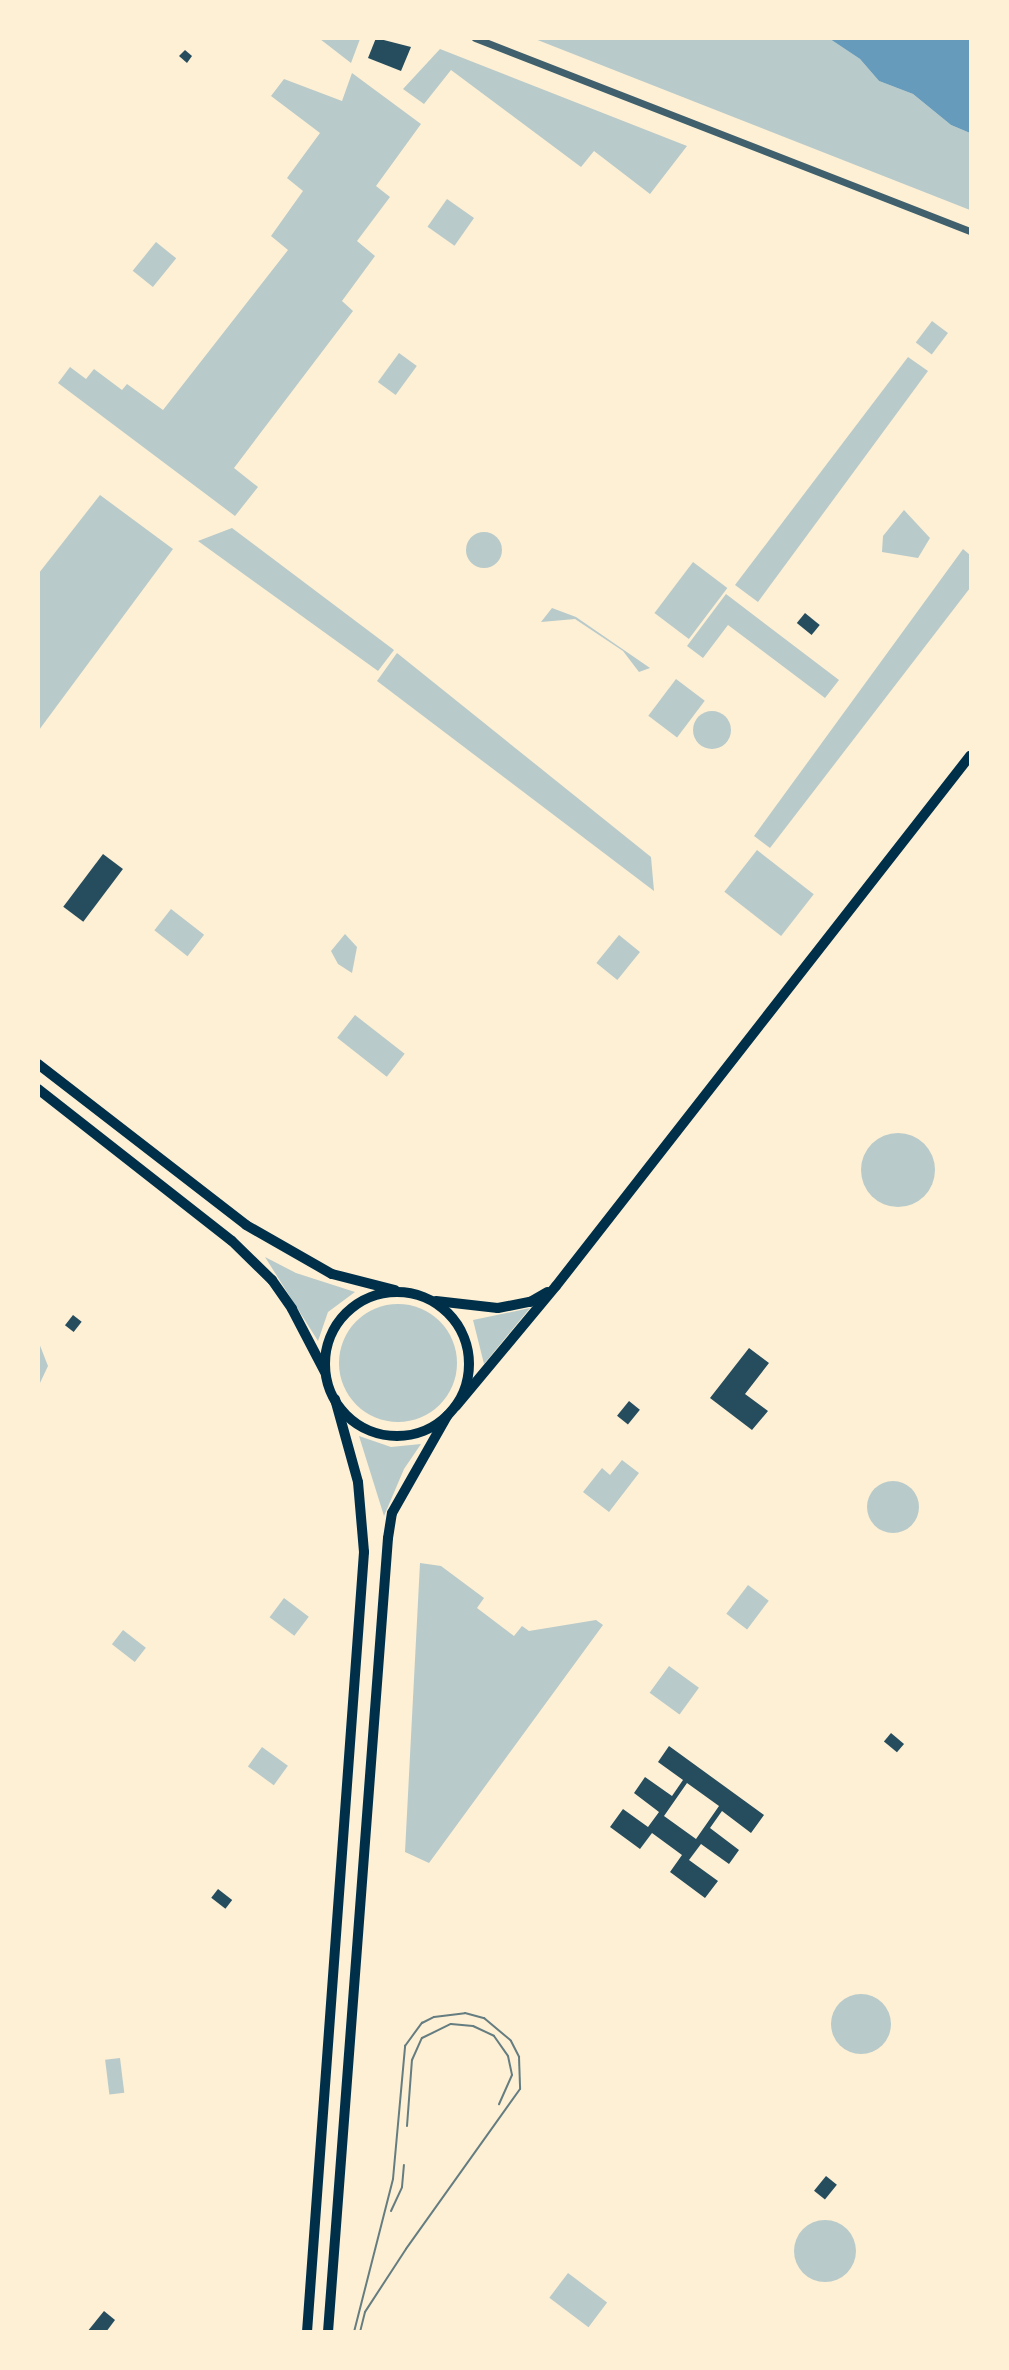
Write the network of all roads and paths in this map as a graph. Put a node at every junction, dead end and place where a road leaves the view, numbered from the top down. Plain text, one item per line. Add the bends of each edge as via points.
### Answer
1 (475, 38) edge
2 (971, 231) edge
3 (971, 756) edge
4 (38, 1064) edge
5 (38, 1089) edge
6 (556, 1286) junction
7 (406, 1292) junction
8 (430, 1300) junction
9 (327, 1376) junction
10 (335, 1399) junction
11 (456, 1406) junction
12 (447, 1416) junction
13 (307, 2332) edge
14 (328, 2332) edge

1 - 2 street
3 - 6 main road
4 - 7 main road via 246,1225 332,1274
5 - 9 main road via 232,1241 272,1280
6 - 8 main road via 530,1302 498,1308
6 - 11 main road
7 - 8 main road
7 - 9 main road via 373,1296 345,1314 329,1343
8 - 11 main road via 450,1315 467,1347 469,1372
9 - 10 main road
10 - 12 main road via 354,1421 380,1434 423,1431
10 - 13 main road via 358,1482 364,1552
11 - 12 main road
12 - 14 main road via 392,1514 386,1554

